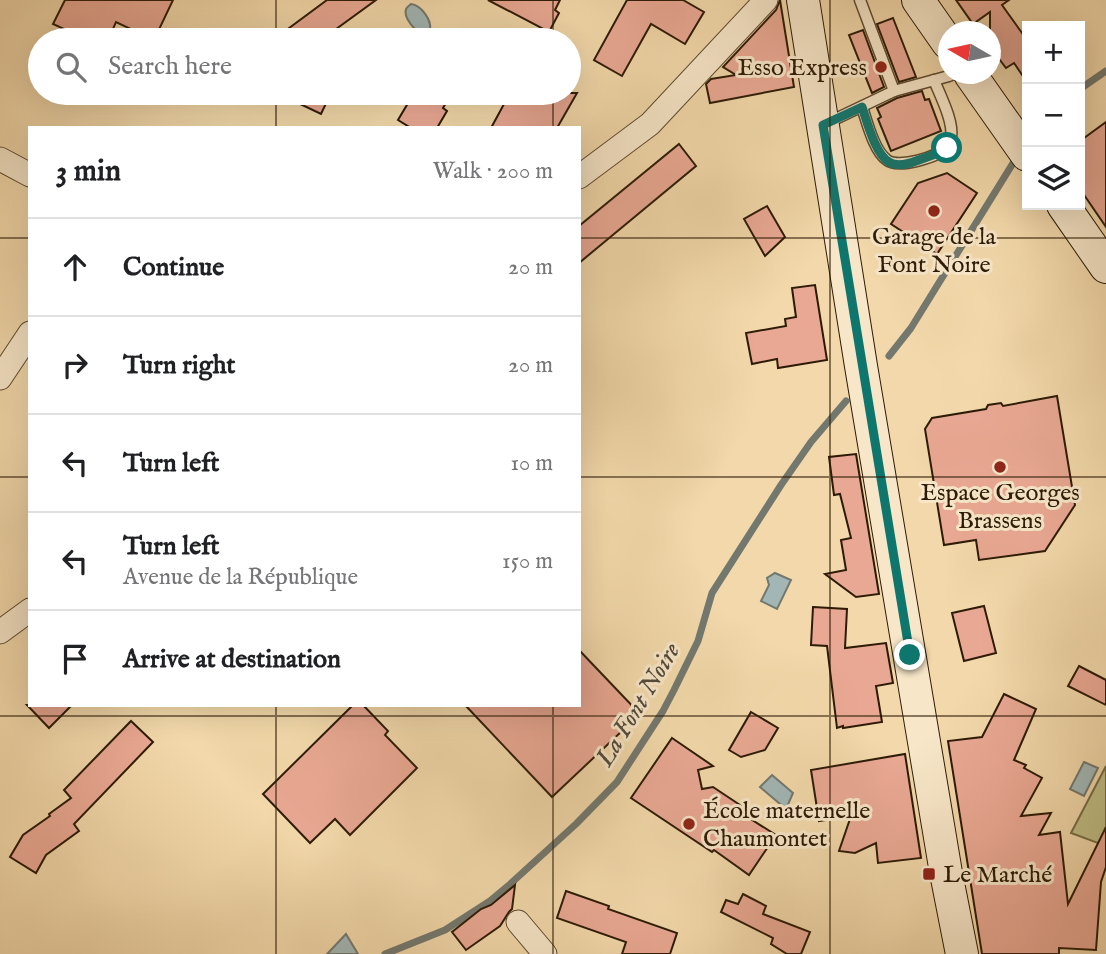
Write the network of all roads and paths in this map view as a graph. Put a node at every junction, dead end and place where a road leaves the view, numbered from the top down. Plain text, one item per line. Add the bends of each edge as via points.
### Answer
1 (766, 0) edge
2 (803, 0) edge
3 (860, 0) edge
4 (918, 0) edge
5 (938, 29) edge
6 (938, 79) edge
7 (934, 80) junction
8 (977, 84) edge
9 (894, 91) junction
10 (862, 107) junction
11 (823, 125) junction
12 (1022, 147) edge
13 (0, 159) edge
14 (28, 174) edge
15 (581, 176) edge
16 (1066, 210) edge
17 (1106, 267) edge
18 (28, 335) edge
19 (0, 378) edge
20 (28, 611) edge
21 (0, 632) edge
22 (518, 922) dead end
23 (545, 954) edge
24 (962, 954) edge

1 - 15 street via 650,124
2 - 11 main road
3 - 9 lane
4 - 5 main road
6 - 7 lane
7 - 9 lane
7 - 10 lane via 952,128 951,140 940,153 907,164 889,162 876,145
8 - 12 main road
9 - 10 lane
10 - 11 lane
11 - 24 main road
13 - 14 street
16 - 17 main road
18 - 19 street
20 - 21 street
22 - 23 street

